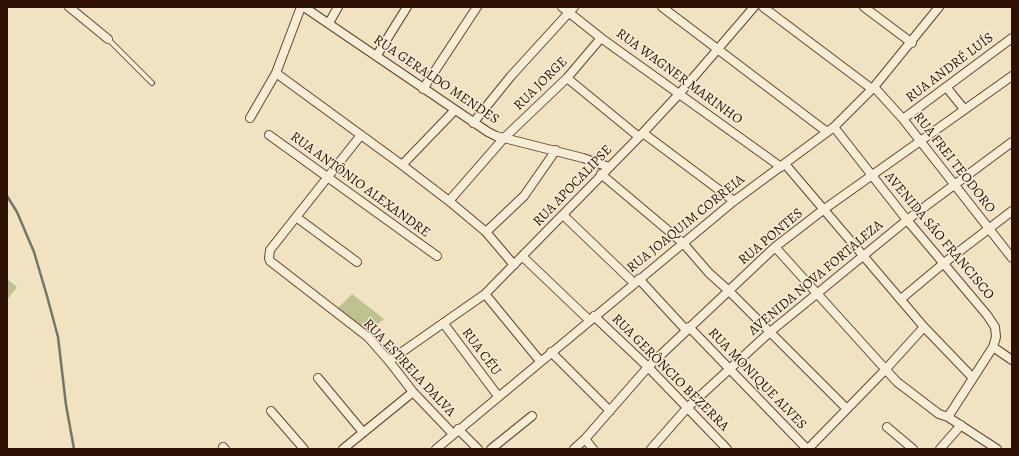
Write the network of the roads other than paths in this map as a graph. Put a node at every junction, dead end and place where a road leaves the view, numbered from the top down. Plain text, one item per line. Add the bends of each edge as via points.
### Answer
1 (69, 7) edge
2 (301, 7) edge
3 (304, 7) edge
4 (338, 7) edge
5 (407, 7) edge
6 (477, 7) edge
7 (562, 7) edge
8 (662, 7) edge
9 (754, 7) edge
10 (763, 7) edge
11 (864, 7) edge
12 (939, 7) edge
13 (572, 10) edge
14 (329, 23) junction
15 (601, 38) junction
16 (1012, 38) edge
17 (108, 39) joint
18 (912, 43) junction
19 (718, 50) junction
20 (377, 55) junction
21 (276, 73) junction
22 (1012, 76) edge
23 (567, 78) junction
24 (152, 83) dead end
25 (873, 88) junction
26 (947, 88) junction
27 (423, 89) junction
28 (680, 94) junction
29 (964, 109) junction
30 (454, 110) junction
31 (250, 118) dead end
32 (903, 119) junction
33 (473, 123) junction
34 (830, 130) junction
35 (269, 135) dead end
36 (361, 135) junction
37 (641, 135) junction
38 (504, 138) junction
39 (920, 142) junction
40 (1012, 142) edge
41 (556, 150) junction
42 (402, 165) junction
43 (783, 165) junction
44 (609, 167) junction
45 (601, 174) junction
46 (872, 175) junction
47 (328, 177) junction
48 (954, 184) junction
49 (449, 201) junction
50 (734, 201) junction
51 (823, 210) junction
52 (1012, 211) edge
53 (563, 215) junction
54 (296, 217) junction
55 (907, 220) junction
56 (989, 228) junction
57 (486, 232) junction
58 (683, 244) junction
59 (775, 247) junction
60 (437, 256) dead end
61 (864, 256) junction
62 (522, 257) junction
63 (1012, 258) edge
64 (357, 262) dead end
65 (944, 263) junction
66 (514, 265) junction
67 (637, 281) junction
68 (729, 291) junction
69 (485, 294) junction
70 (817, 295) junction
71 (901, 299) junction
72 (592, 318) junction
73 (444, 324) junction
74 (924, 327) junction
75 (688, 329) junction
76 (770, 332) junction
77 (993, 347) junction
78 (551, 352) junction
79 (389, 360) junction
80 (1012, 360) edge
81 (540, 361) junction
82 (648, 367) junction
83 (729, 370) junction
84 (885, 370) junction
85 (318, 378) dead end
86 (973, 378) junction
87 (413, 392) junction
88 (498, 396) junction
89 (687, 408) junction
90 (847, 409) junction
91 (271, 411) dead end
92 (610, 411) junction
93 (532, 416) dead end
94 (948, 417) junction
95 (961, 425) junction
96 (887, 427) dead end
97 (362, 431) junction
98 (456, 432) junction
99 (585, 439) junction
100 (304, 449) edge
101 (343, 449) edge
102 (436, 449) edge
103 (478, 449) edge
104 (491, 449) edge
105 (574, 449) edge
106 (593, 449) edge
107 (651, 449) edge
108 (727, 449) edge
109 (807, 449) edge
110 (913, 449) edge
111 (940, 449) edge
112 (998, 449) edge

1 - 17 street
2 - 21 street
3 - 14 street, RUA GERALDO MENDES
4 - 14 street
5 - 20 street
6 - 27 street
7 - 13 street, RUA WAGNER MARINHO
8 - 19 street, AVENIDA SÃO FRANCISCO
9 - 19 street, RUA APOCALIPSE
10 - 25 street, RUA FREI TEODORO
11 - 18 street
12 - 18 street, RUA JOAQUIM CORREIA
13 - 15 street, RUA WAGNER MARINHO
13 - 33 street via 511,76
14 - 20 street, RUA GERALDO MENDES
15 - 23 street, RUA JORGE
15 - 28 street, RUA WAGNER MARINHO
16 - 26 street, RUA ANDRÉ LUÍS
17 - 24 lane
18 - 25 street, RUA JOAQUIM CORREIA
19 - 28 street, RUA APOCALIPSE
19 - 34 street, AVENIDA SÃO FRANCISCO
20 - 27 street, RUA GERALDO MENDES
21 - 31 street
21 - 36 street
22 - 29 street, RUA PONTES
23 - 37 street
23 - 38 street, RUA JORGE
25 - 32 street, RUA FREI TEODORO
25 - 34 street, RUA JOAQUIM CORREIA
26 - 29 street
26 - 32 street, RUA ANDRÉ LUÍS
27 - 30 street, RUA GERALDO MENDES
28 - 37 street, RUA APOCALIPSE
28 - 43 street, RUA WAGNER MARINHO
29 - 39 street, RUA PONTES
30 - 33 street, RUA GERALDO MENDES
30 - 42 street
32 - 39 street, RUA FREI TEODORO
33 - 38 street, RUA GERALDO MENDES
34 - 43 street, RUA JOAQUIM CORREIA
34 - 46 street, AVENIDA SÃO FRANCISCO
35 - 47 street, RUA ANTÔNIO ALEXANDRE
36 - 42 street
36 - 47 street
37 - 44 street, RUA APOCALIPSE
37 - 50 street
38 - 41 street, RUA GERALDO MENDES
38 - 49 street, RUA JORGE
39 - 46 street, RUA PONTES
39 - 48 street, RUA FREI TEODORO
40 - 48 street, AVENIDA NOVA FORTALEZA
41 - 44 street, RUA GERALDO MENDES
41 - 57 street via 524,196
42 - 49 street
43 - 50 street, RUA JOAQUIM CORREIA
43 - 51 street, RUA WAGNER MARINHO
44 - 45 street, RUA APOCALIPSE
45 - 53 street, RUA APOCALIPSE
45 - 58 street
46 - 51 street, RUA PONTES
46 - 55 street, AVENIDA SÃO FRANCISCO
47 - 54 street
47 - 60 street, RUA ANTÔNIO ALEXANDRE
48 - 55 street, AVENIDA NOVA FORTALEZA
48 - 56 street, RUA FREI TEODORO
49 - 57 street
50 - 58 street, RUA JOAQUIM CORREIA
51 - 59 street, RUA PONTES
51 - 61 street, RUA WAGNER MARINHO
52 - 56 street
53 - 62 street, RUA APOCALIPSE
53 - 67 street, RUA MONIQUE ALVES
54 - 64 street
54 - 79 street, RUA ESTRELA DALVA via 270,250 270,262 356,327
55 - 61 street, AVENIDA NOVA FORTALEZA
55 - 65 street, AVENIDA SÃO FRANCISCO
56 - 63 street, RUA FREI TEODORO
56 - 65 street
57 - 66 street
58 - 67 street, RUA JOAQUIM CORREIA
58 - 68 street
59 - 68 street, RUA PONTES
59 - 70 street
61 - 70 street, AVENIDA NOVA FORTALEZA
61 - 71 street, RUA WAGNER MARINHO
62 - 66 street, RUA APOCALIPSE
62 - 72 street, RUA GERÔNCIO BEZERRA
65 - 71 street
65 - 77 street, AVENIDA SÃO FRANCISCO via 995,327
66 - 69 street, RUA APOCALIPSE
67 - 72 street, RUA JOAQUIM CORREIA
67 - 75 street, RUA MONIQUE ALVES
68 - 75 street, RUA PONTES
68 - 76 street
69 - 73 street, RUA APOCALIPSE
69 - 81 street
70 - 76 street, AVENIDA NOVA FORTALEZA
70 - 84 street
71 - 74 street, RUA WAGNER MARINHO
72 - 78 street, RUA JOAQUIM CORREIA
72 - 82 street, RUA GERÔNCIO BEZERRA
73 - 79 street, RUA APOCALIPSE
73 - 88 street, RUA CÉU
74 - 84 street
74 - 86 street, RUA WAGNER MARINHO
75 - 82 street, RUA PONTES
75 - 83 street, RUA MONIQUE ALVES
76 - 83 street, AVENIDA NOVA FORTALEZA
76 - 90 street
77 - 80 street
77 - 86 street
78 - 81 street, RUA JOAQUIM CORREIA
78 - 92 street
79 - 87 street, RUA ESTRELA DALVA
81 - 88 street, RUA JOAQUIM CORREIA
82 - 89 street, RUA GERÔNCIO BEZERRA
82 - 92 street, RUA PONTES
83 - 89 street, AVENIDA NOVA FORTALEZA
83 - 109 street, RUA MONIQUE ALVES
84 - 90 street
84 - 94 street via 916,398 939,414
85 - 97 street
86 - 94 street
87 - 97 street
87 - 98 street, RUA ESTRELA DALVA
88 - 98 street, RUA JOAQUIM CORREIA
89 - 107 street, AVENIDA NOVA FORTALEZA
89 - 108 street, RUA GERÔNCIO BEZERRA
90 - 109 street
91 - 100 street
92 - 99 street, RUA PONTES
93 - 104 street
94 - 95 street
95 - 111 street
95 - 112 street
96 - 110 street
97 - 101 street
98 - 102 street, RUA JOAQUIM CORREIA
98 - 103 street, RUA ESTRELA DALVA
99 - 105 street, RUA PONTES
99 - 106 street

